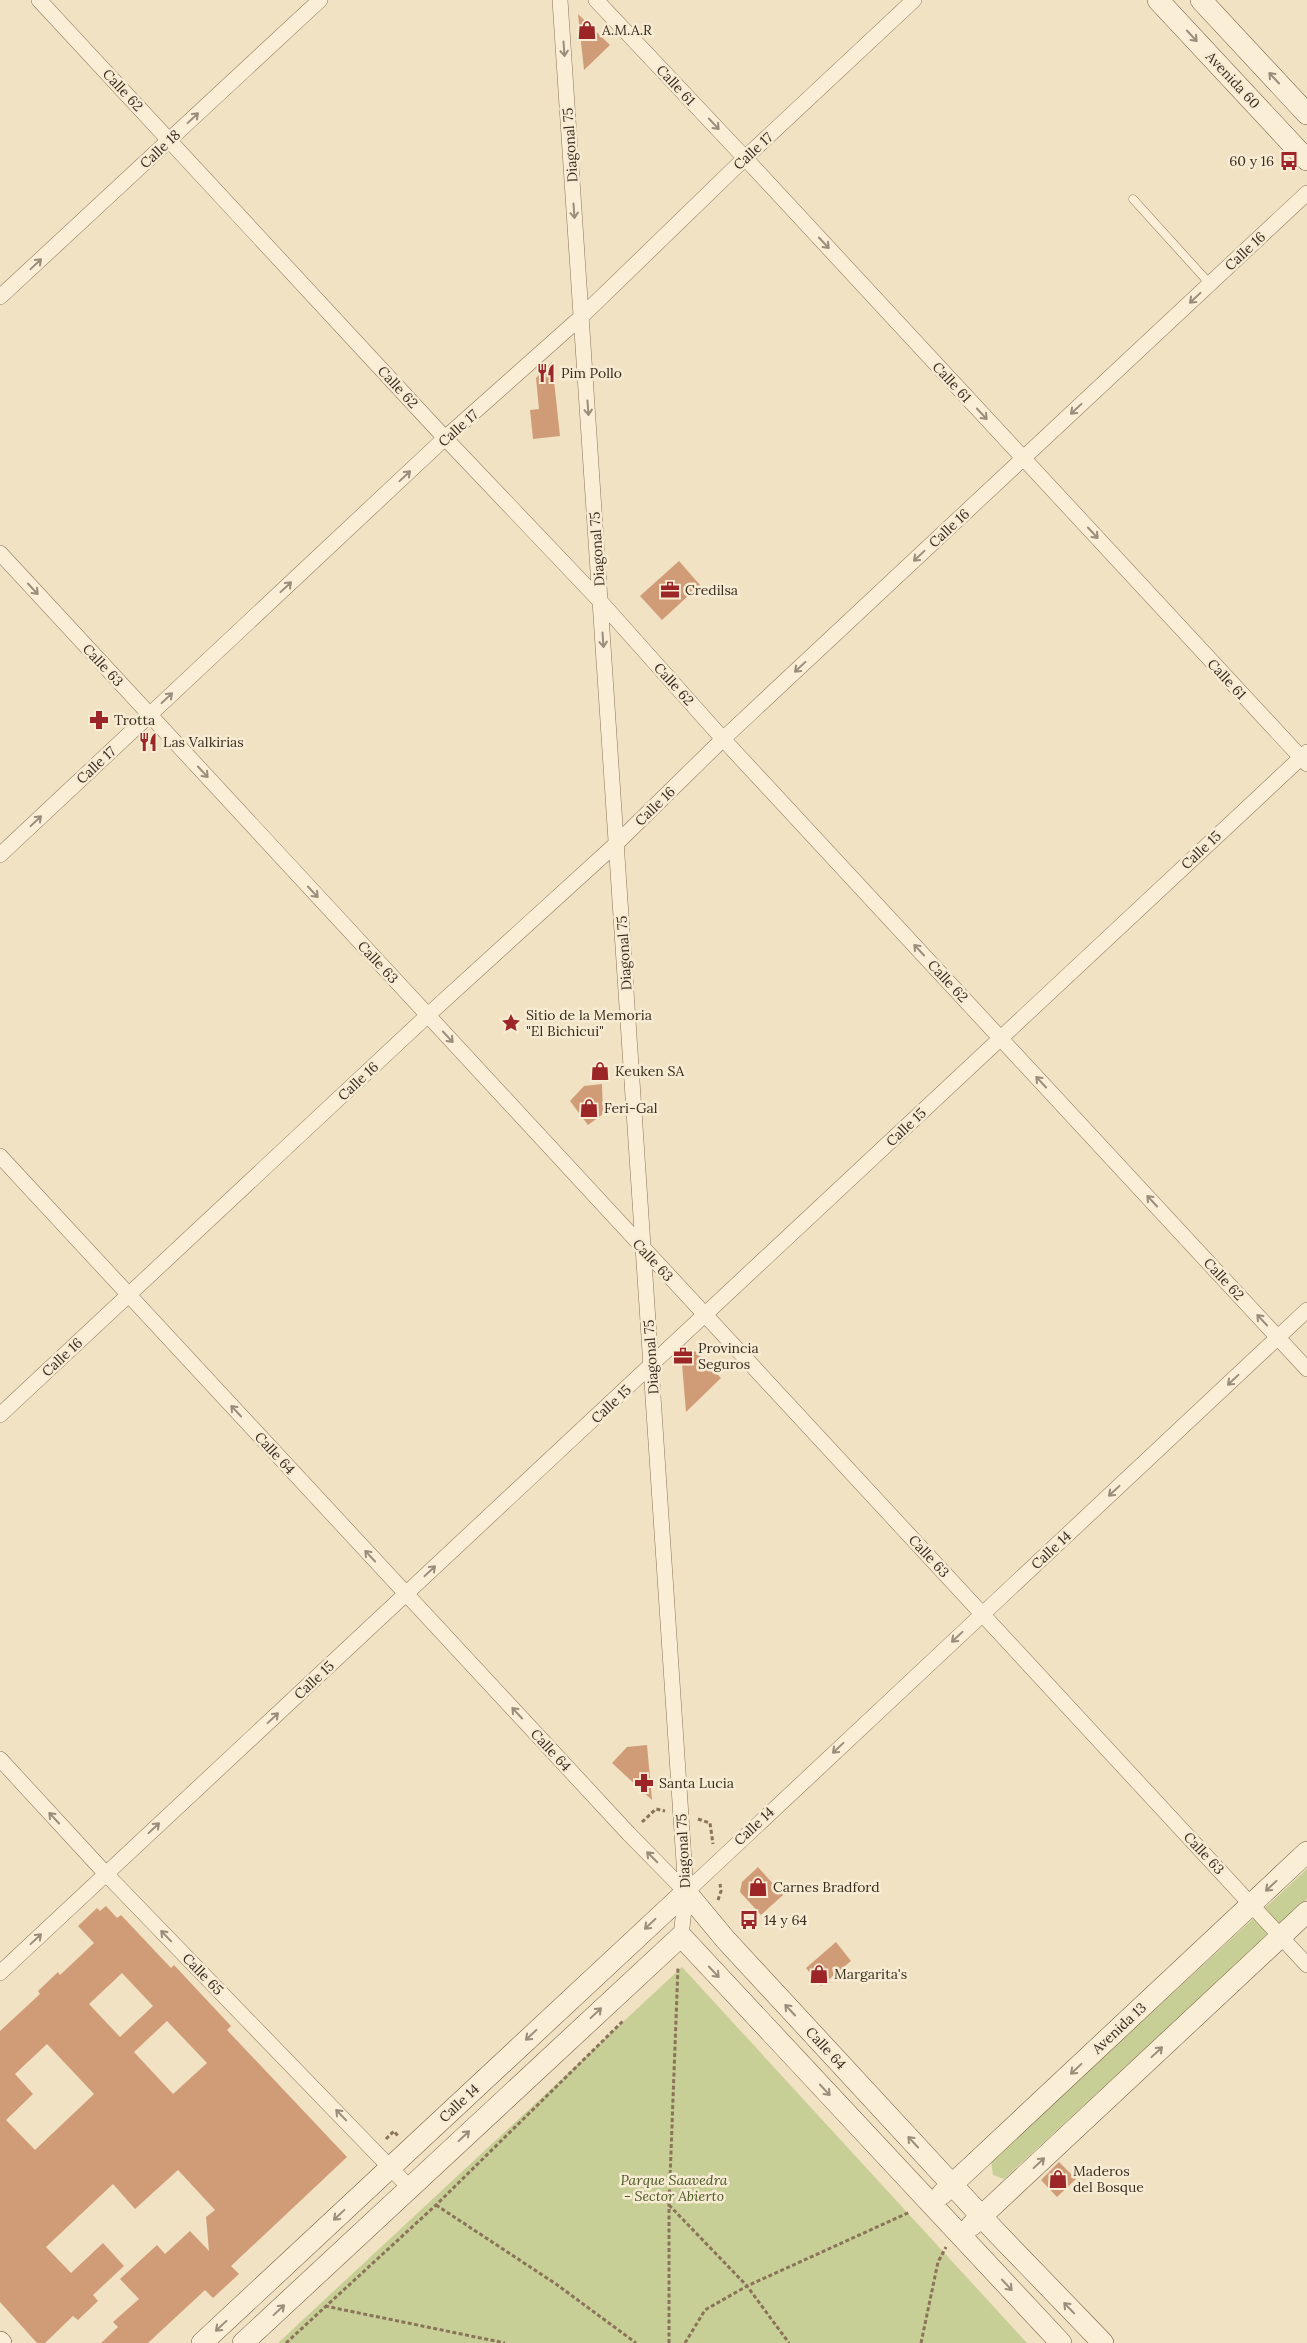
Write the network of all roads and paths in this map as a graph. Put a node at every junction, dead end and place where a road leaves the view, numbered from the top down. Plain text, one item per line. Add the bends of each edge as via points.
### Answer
1 (39, 0) edge
2 (320, 0) edge
3 (560, 0) edge
4 (596, 0) edge
5 (914, 0) edge
6 (1158, 0) edge
7 (1201, 0) edge
8 (1307, 114) edge
9 (169, 140) junction
10 (745, 158) junction
11 (1307, 160) edge
12 (1307, 194) edge
13 (1133, 199) dead end
14 (1210, 284) junction
15 (0, 297) edge
16 (581, 317) junction
17 (445, 438) junction
18 (1023, 459) junction
19 (0, 553) edge
20 (600, 601) junction
21 (150, 715) junction
22 (723, 739) junction
23 (1305, 758) edge
24 (617, 843) junction
25 (0, 855) edge
26 (428, 1015) junction
27 (1001, 1038) junction
28 (0, 1156) edge
29 (644, 1250) junction
30 (129, 1295) junction
31 (1307, 1310) edge
32 (705, 1314) junction
33 (1278, 1338) junction
34 (651, 1366) junction
35 (1307, 1369) edge
36 (0, 1415) edge
37 (406, 1594) junction
38 (982, 1614) junction
39 (0, 1760) edge
40 (1307, 1852) edge
41 (106, 1874) junction
42 (686, 1892) junction
43 (1251, 1904) junction
44 (1307, 1912) edge
45 (681, 1936) junction
46 (1281, 1936) junction
47 (1307, 1964) edge
48 (0, 1973) edge
49 (671, 1974) dead end
50 (629, 2014) dead end
51 (391, 2167) junction
52 (952, 2184) junction
53 (409, 2187) junction
54 (932, 2204) junction
55 (436, 2205) junction
56 (668, 2205) junction
57 (911, 2211) dead end
58 (982, 2216) junction
59 (954, 2241) junction
60 (747, 2286) junction
61 (325, 2306) junction
62 (202, 2343) edge
63 (243, 2343) edge
64 (286, 2343) edge
65 (505, 2343) edge
66 (636, 2343) edge
67 (670, 2343) edge
68 (685, 2343) edge
69 (789, 2343) edge
70 (921, 2343) edge
71 (1061, 2343) edge
72 (1103, 2343) edge

1 - 9 street, Calle 62
9 -> 2 street, Calle 18
3 -> 16 street, Diagonal 75
4 -> 10 street, Calle 61
5 - 10 street, Calle 17
6 -> 11 main road, Avenida 60
8 -> 7 main road
15 -> 9 street, Calle 18
9 - 17 street, Calle 62
10 - 16 street, Calle 17
10 -> 18 street, Calle 61
12 - 14 street, Calle 16
13 - 14 lane
14 -> 18 street, Calle 16
16 - 17 street, Calle 17
16 -> 20 street, Diagonal 75
17 - 20 street, Calle 62
21 -> 17 street, Calle 17
18 -> 22 street, Calle 16
18 -> 23 street, Calle 61
19 -> 21 street, Calle 63
20 - 22 street, Calle 62
20 -> 24 street, Diagonal 75
25 -> 21 street, Calle 17
21 -> 26 street, Calle 63
22 - 24 street, Calle 16
27 -> 22 street, Calle 62
23 - 27 street, Calle 15
24 - 26 street, Calle 16
24 - 29 street, Diagonal 75
26 -> 29 street, Calle 63
26 - 30 street, Calle 16
27 - 32 street, Calle 15
33 -> 27 street, Calle 62
28 - 30 street, Calle 64
29 - 32 street, Calle 63
29 - 34 street, Diagonal 75
30 - 36 street, Calle 16
37 -> 30 street, Calle 64
31 - 33 street, Calle 14
32 - 34 street, Calle 15
32 - 38 street, Calle 63
33 - 35 street, Calle 62
33 -> 38 street, Calle 14
37 -> 34 street, Calle 15
34 - 42 street, Diagonal 75
41 -> 37 street, Calle 15
42 -> 37 street, Calle 64
38 -> 42 street, Calle 14
38 - 43 street, Calle 63
41 -> 39 street, Calle 65
40 -> 43 main road, Avenida 13
48 -> 41 street, Calle 15
51 -> 41 street, Calle 65
42 - 45 street, Diagonal 75
42 -> 51 main road, Calle 14
52 -> 42 main road, Calle 64 via 724,1939
43 - 46 street, Calle 63
43 -> 52 main road, Avenida 13
44 - 46 main road
53 -> 45 main road, Calle 14
45 -> 54 main road
46 - 47 street, Calle 63
58 -> 46 main road
49 - 56 path via 678,1967
50 - 55 path
51 - 53 street, Calle 65
51 -> 62 main road, Calle 14
52 - 54 main road, Avenida 13
52 - 58 main road, Calle 64
63 -> 53 main road, Calle 14
54 - 59 main road
55 - 61 path
55 - 66 path via 556,2284
56 - 60 path
56 - 67 path
57 - 60 path
58 - 59 main road
72 -> 58 main road, Calle 64
59 - 70 path via 938,2262
59 -> 71 main road
60 - 68 path via 704,2310
60 - 69 path
61 - 64 path
61 - 65 path

